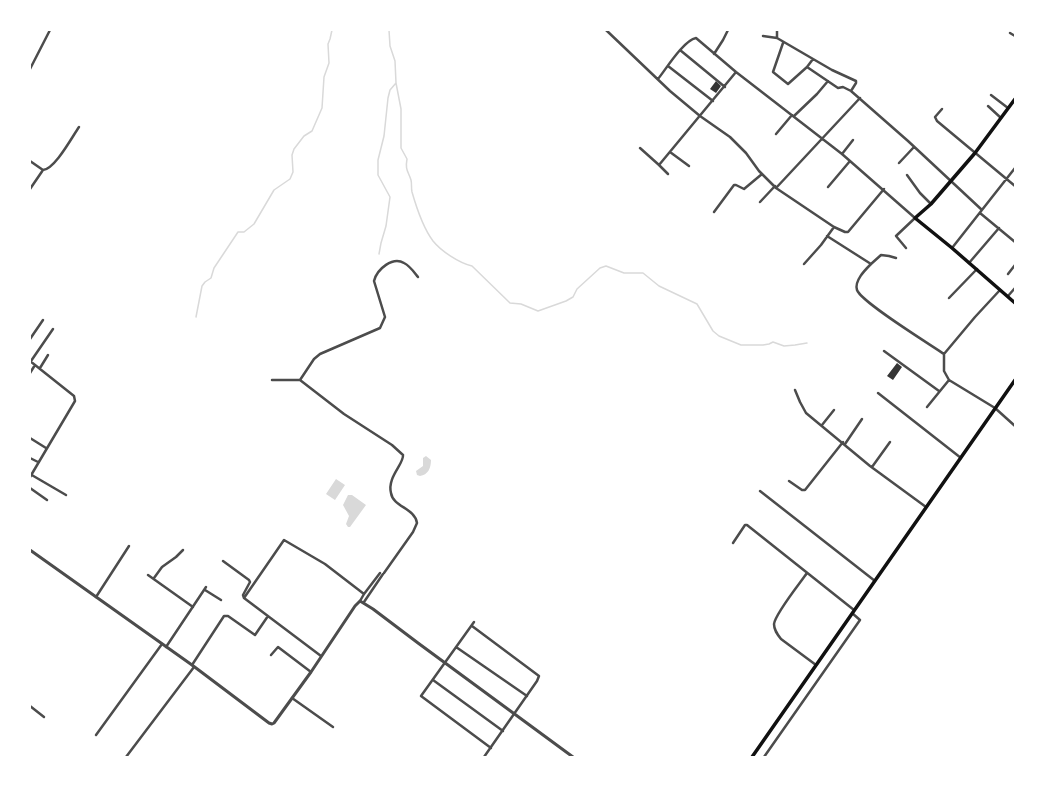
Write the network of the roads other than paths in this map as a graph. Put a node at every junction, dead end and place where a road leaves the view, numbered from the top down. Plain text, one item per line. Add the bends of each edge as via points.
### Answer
1 (50, 30) edge
2 (606, 30) edge
3 (728, 30) edge
4 (777, 30) edge
5 (1010, 33) dead end
6 (763, 36) dead end
7 (1015, 36) edge
8 (777, 38) junction
9 (783, 43) junction
10 (680, 50) junction
11 (714, 54) junction
12 (813, 59) junction
13 (668, 66) junction
14 (807, 67) junction
15 (30, 69) edge
16 (736, 72) junction
17 (658, 79) junction
18 (828, 81) junction
19 (725, 87) junction
20 (851, 91) junction
21 (991, 95) dead end
22 (860, 98) junction
23 (1015, 98) edge
24 (713, 101) junction
25 (988, 106) dead end
26 (1008, 108) junction
27 (942, 109) dead end
28 (700, 116) junction
29 (793, 116) junction
30 (1002, 118) junction
31 (79, 127) dead end
32 (776, 134) dead end
33 (822, 138) junction
34 (853, 140) dead end
35 (914, 147) junction
36 (640, 148) dead end
37 (670, 152) junction
38 (974, 153) junction
39 (842, 154) junction
40 (30, 160) edge
41 (850, 160) junction
42 (899, 163) dead end
43 (659, 165) junction
44 (689, 166) dead end
45 (1015, 168) edge
46 (43, 170) junction
47 (668, 174) dead end
48 (762, 174) junction
49 (906, 175) dead end
50 (1006, 179) junction
51 (950, 181) junction
52 (1015, 186) edge
53 (775, 187) junction
54 (828, 187) dead end
55 (30, 189) edge
56 (884, 189) junction
57 (760, 202) dead end
58 (931, 204) junction
59 (981, 211) junction
60 (714, 212) dead end
61 (915, 218) junction
62 (834, 227) junction
63 (999, 228) junction
64 (827, 236) junction
65 (1015, 242) edge
66 (906, 248) dead end
67 (952, 248) junction
68 (896, 258) dead end
69 (969, 263) junction
70 (804, 264) dead end
71 (871, 264) junction
72 (1015, 265) edge
73 (977, 270) junction
74 (1008, 274) dead end
75 (418, 277) dead end
76 (1015, 288) edge
77 (1000, 290) junction
78 (1008, 296) junction
79 (949, 298) dead end
80 (1015, 303) edge
81 (43, 320) dead end
82 (53, 329) dead end
83 (30, 339) edge
84 (884, 351) dead end
85 (944, 354) junction
86 (48, 355) dead end
87 (30, 361) edge
88 (35, 365) junction
89 (40, 368) junction
90 (30, 373) edge
91 (272, 380) dead end
92 (300, 380) junction
93 (949, 380) junction
94 (1015, 380) edge
95 (1010, 386) junction
96 (795, 390) dead end
97 (1015, 390) edge
98 (939, 391) junction
99 (878, 393) dead end
100 (926, 407) dead end
101 (995, 408) junction
102 (834, 410) dead end
103 (862, 419) dead end
104 (822, 425) junction
105 (1015, 426) edge
106 (30, 438) edge
107 (890, 442) dead end
108 (844, 443) junction
109 (46, 448) junction
110 (30, 458) edge
111 (960, 458) junction
112 (38, 462) junction
113 (872, 467) junction
114 (30, 475) edge
115 (789, 481) dead end
116 (30, 488) edge
117 (760, 491) dead end
118 (66, 495) dead end
119 (47, 500) dead end
120 (926, 507) junction
121 (733, 543) dead end
122 (129, 546) dead end
123 (30, 550) edge
124 (183, 550) dead end
125 (223, 561) dead end
126 (382, 573) junction
127 (807, 573) junction
128 (148, 575) dead end
129 (154, 578) junction
130 (875, 581) junction
131 (364, 594) junction
132 (96, 597) junction
133 (244, 598) junction
134 (221, 600) dead end
135 (362, 602) junction
136 (193, 607) junction
137 (853, 611) junction
138 (268, 616) junction
139 (474, 622) dead end
140 (472, 626) junction
141 (162, 644) junction
142 (166, 647) junction
143 (456, 647) junction
144 (271, 654) dead end
145 (321, 656) junction
146 (445, 664) junction
147 (816, 665) junction
148 (193, 666) junction
149 (311, 672) junction
150 (433, 680) junction
151 (527, 696) junction
152 (292, 698) junction
153 (30, 706) edge
154 (515, 714) junction
155 (44, 717) dead end
156 (332, 727) dead end
157 (503, 731) junction
158 (96, 735) dead end
159 (491, 748) junction
160 (126, 757) edge
161 (484, 757) edge
162 (573, 757) edge
163 (752, 757) edge
164 (764, 757) edge

1 - 15 street
2 - 17 street
3 - 11 street
4 - 8 street
5 - 7 street
6 - 8 street
8 - 9 street
9 - 12 street
9 - 14 street via 773,72 788,84
10 - 11 street via 696,38
10 - 13 street
10 - 19 street
11 - 16 street
12 - 14 street
12 - 20 street via 856,81
13 - 17 street
13 - 24 street
14 - 18 street
16 - 19 street
16 - 29 street
17 - 28 street
18 - 20 street via 838,88 843,87
18 - 29 street
19 - 24 street
20 - 22 street
21 - 26 street
22 - 33 street
22 - 35 street
23 - 26 main road
24 - 28 street
25 - 30 street
26 - 30 main road
27 - 38 street via 935,116 936,120
28 - 37 street
28 - 48 street via 730,137
29 - 32 street
29 - 33 street
30 - 38 main road
31 - 46 street via 55,162
33 - 39 street
33 - 53 street
34 - 39 street
35 - 42 street
35 - 51 street
36 - 43 street
37 - 43 street
37 - 44 street
38 - 50 street
38 - 51 main road
39 - 41 street
40 - 46 street
41 - 54 street
41 - 56 street
43 - 47 street
45 - 50 street
46 - 55 street
48 - 53 street
48 - 60 street via 744,189 734,186
49 - 58 street
50 - 52 street
50 - 59 street
51 - 58 main road
51 - 59 street
53 - 57 street
53 - 62 street
56 - 61 street
56 - 62 street via 848,232
58 - 61 main road
59 - 63 street
59 - 67 street
61 - 66 street via 896,236
61 - 67 main road
62 - 64 street
63 - 65 street
63 - 69 street
64 - 70 street
64 - 71 street
67 - 69 main road
68 - 71 street via 881,255
69 - 73 main road
71 - 85 street via 858,282 859,293 890,318
72 - 74 street
73 - 77 main road
73 - 79 street
75 - 92 street via 403,262 395,261 385,266 374,281 385,317 380,328 320,354
76 - 78 street
77 - 78 main road
77 - 85 street
78 - 80 main road
81 - 83 street
82 - 87 street
84 - 98 street
85 - 93 street via 944,371
86 - 89 street
87 - 88 street
88 - 89 street
88 - 90 street
89 - 109 street via 75,398
91 - 92 street
92 - 126 street via 403,455 391,483 391,495 415,515 417,523
93 - 98 street
93 - 101 street
94 - 95 main road
95 - 97 street
95 - 101 main road
96 - 104 street via 806,413
98 - 100 street
99 - 111 street
101 - 105 street
101 - 111 main road
102 - 104 street
103 - 108 street
104 - 108 street
106 - 109 street
107 - 113 street
108 - 113 street
108 - 115 street via 805,490
109 - 112 street
110 - 112 street
111 - 120 main road
112 - 114 street
113 - 120 street
114 - 118 street
116 - 119 street
117 - 130 street
120 - 130 main road
121 - 127 street via 747,525
122 - 132 street
123 - 132 street
124 - 129 street via 162,567
125 - 133 street via 249,580
126 - 131 street
126 - 135 street
127 - 137 street
127 - 147 street via 776,618 775,628 781,639
128 - 129 street
129 - 136 street
130 - 137 main road
131 - 133 street via 325,564 284,540
131 - 135 street
132 - 141 street
133 - 138 street
134 - 136 street via 205,588
135 - 145 street via 355,606
135 - 146 street
136 - 142 street
137 - 147 main road
137 - 164 street via 860,620
138 - 145 street
138 - 148 street via 255,635 228,616 224,616
139 - 140 street
140 - 143 street
140 - 151 street via 539,675 540,678
141 - 142 street
141 - 158 street
142 - 148 street
143 - 146 street
143 - 151 street
144 - 149 street via 278,647
145 - 149 street
146 - 150 street
146 - 154 street
147 - 163 main road
148 - 152 street via 272,724
148 - 160 street
149 - 152 street
150 - 157 street
150 - 159 street via 422,698
151 - 154 street
152 - 156 street
153 - 155 street
154 - 157 street
154 - 162 street
157 - 159 street
159 - 161 street

